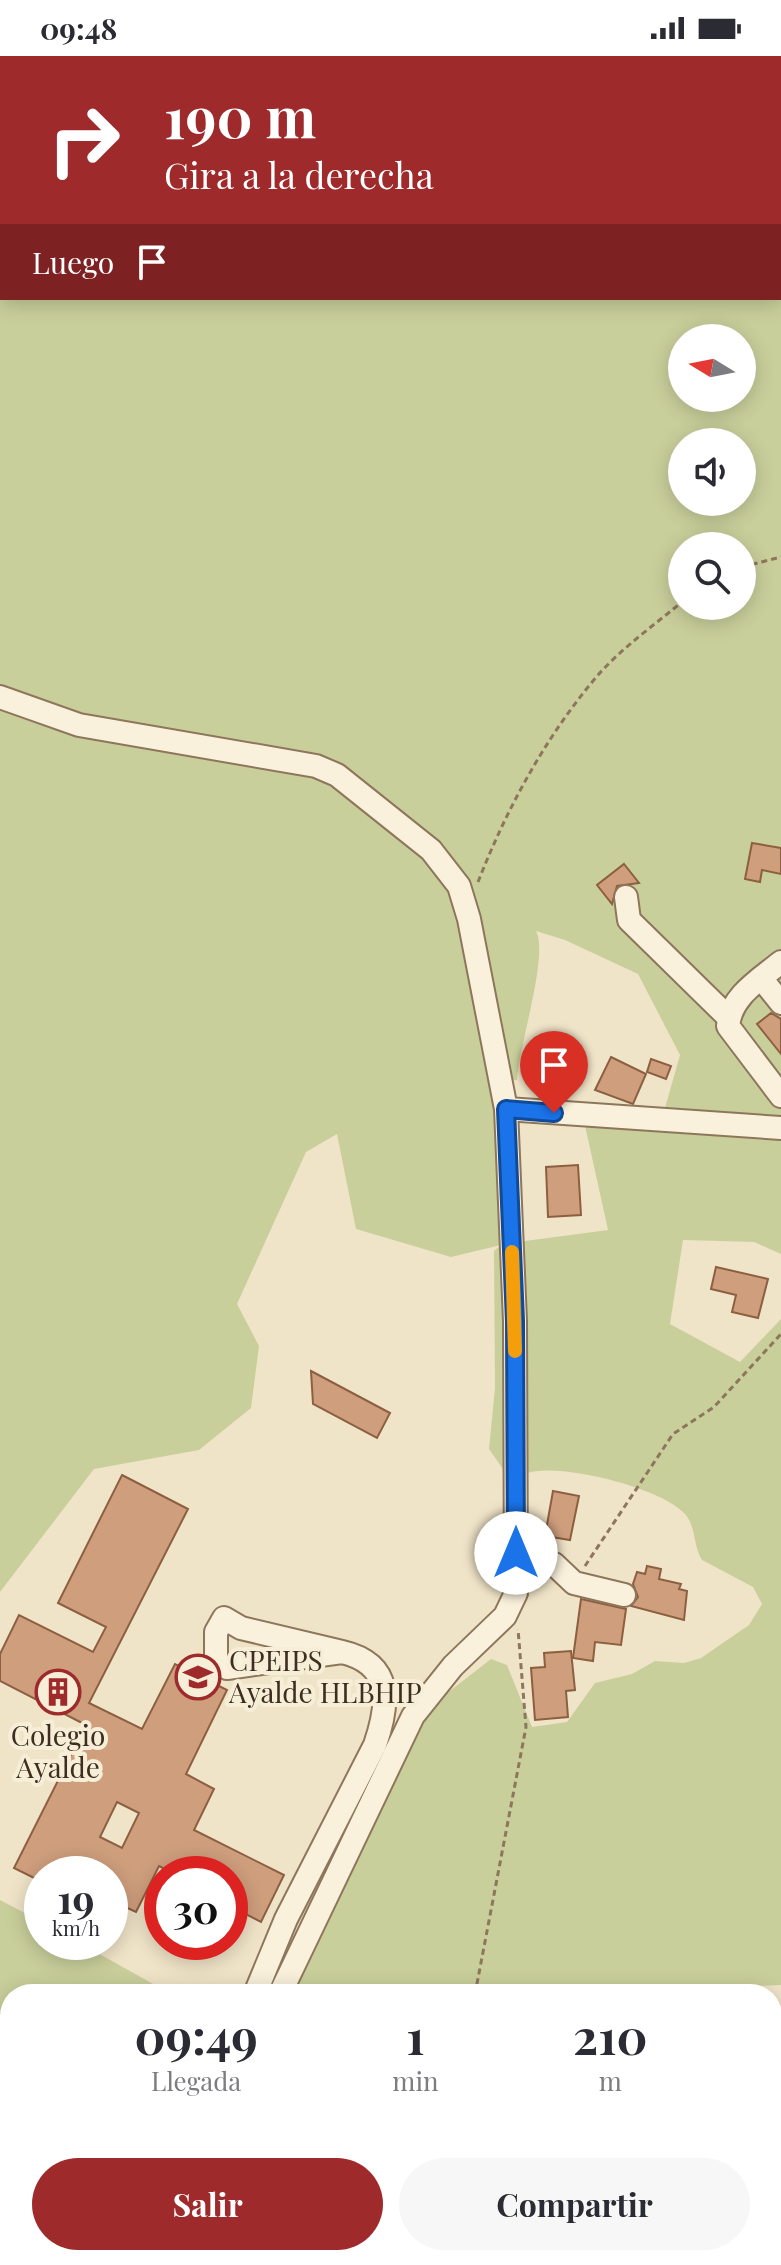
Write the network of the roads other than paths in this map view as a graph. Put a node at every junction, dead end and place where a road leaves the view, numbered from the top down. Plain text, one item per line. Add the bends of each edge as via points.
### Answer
1 (0, 697) edge
2 (626, 897) dead end
3 (781, 962) edge
4 (761, 978) junction
5 (781, 1003) edge
6 (729, 1018) junction
7 (781, 1096) edge
8 (506, 1109) junction
9 (781, 1128) edge
10 (516, 1553) junction
11 (624, 1595) dead end
12 (342, 1652) junction
13 (259, 1984) edge
14 (285, 1984) edge

1 - 8 street via 79,725 316,766 337,775 431,850 459,886 467,912
2 - 6 street via 629,920
3 - 4 street
4 - 5 street
4 - 6 street
6 - 7 street via 728,1026
8 - 9 street
8 - 10 street via 515,1321
10 - 11 street via 554,1564 574,1583
10 - 14 street via 516,1593 505,1616 453,1666 413,1716
12 - 12 street via 241,1628 224,1618 214,1646 216,1662 227,1668
12 - 13 street via 359,1656 378,1673 386,1695 385,1716

